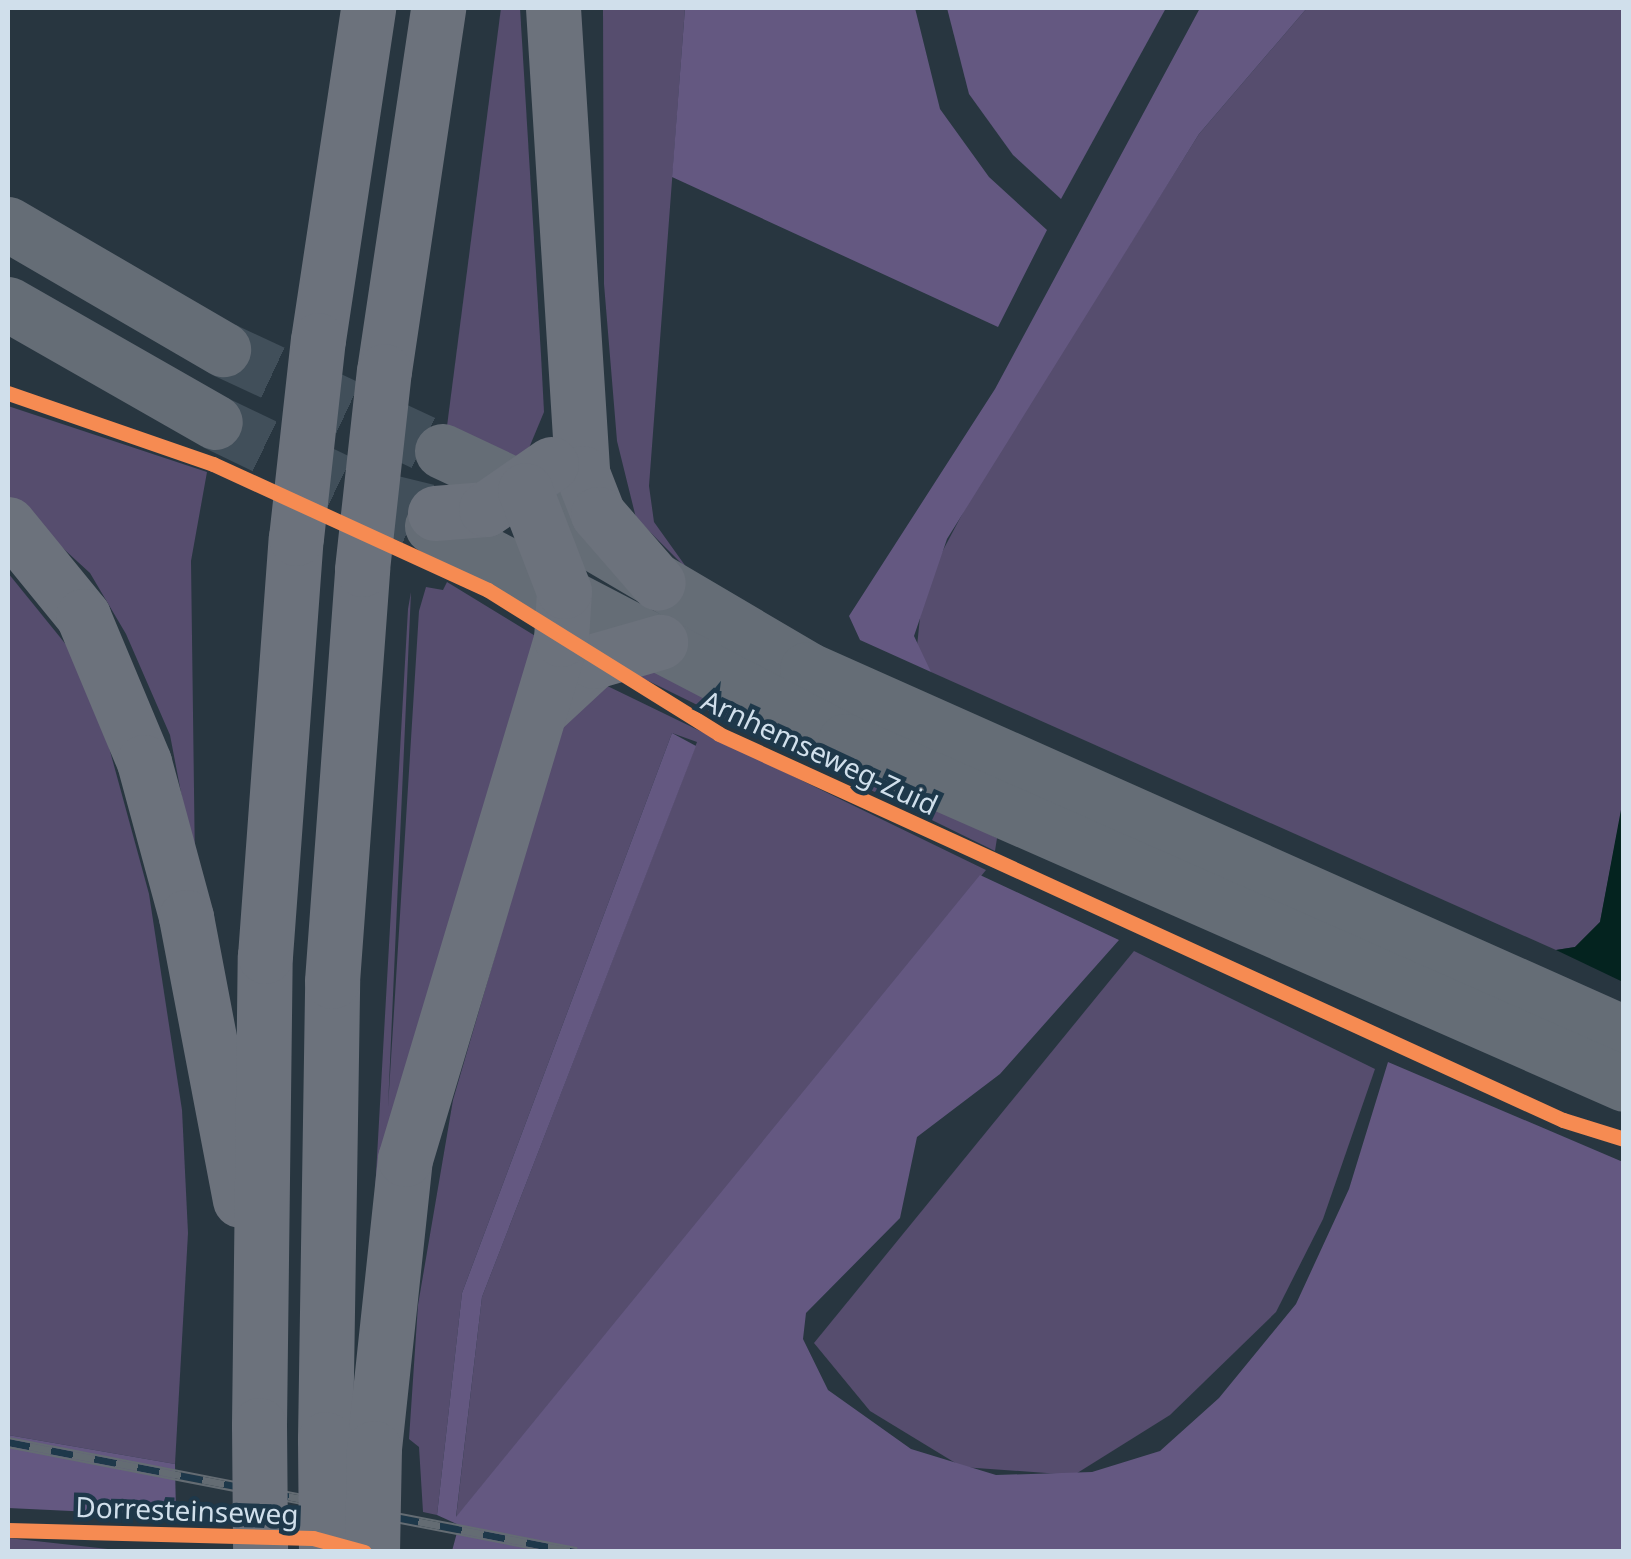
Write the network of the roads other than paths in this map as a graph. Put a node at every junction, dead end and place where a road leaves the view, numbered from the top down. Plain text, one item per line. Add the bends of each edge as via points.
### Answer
1 (368, 8) edge
2 (438, 8) edge
3 (553, 8) edge
4 (8, 224) edge
5 (8, 304) edge
6 (223, 349) tunnel mouth
7 (215, 422) tunnel mouth
8 (578, 436) junction
9 (442, 452) tunnel mouth
10 (525, 490) junction
11 (433, 519) joint
12 (8, 524) edge
13 (564, 591) junction
14 (651, 618) junction
15 (540, 712) junction
16 (1624, 1032) edge
17 (1624, 1084) edge
18 (259, 1279) junction
19 (350, 1443) junction
20 (260, 1552) edge
21 (326, 1552) edge
22 (372, 1552) edge

1 - 18 highway, bridge via 296,538 266,956
2 - 19 highway, bridge via 362,569 332,981
3 - 8 highway
4 - 6 main road
5 - 7 main road
8 - 10 highway
8 - 14 highway via 598,514
9 - 10 main road, Arnhemseweg-Zuid
10 - 11 highway via 469,514
10 - 13 highway
10 - 14 main road, Arnhemseweg-Zuid
11 - 13 main road, Arnhemseweg-Zuid
12 - 18 highway via 83,616 144,762 186,917 208,1062
13 - 14 main road, Arnhemseweg-Zuid
13 - 15 highway
14 - 15 highway
14 - 16 main road, Arnhemseweg-Zuid via 807,669 1057,786
14 - 17 main road, Arnhemseweg-Zuid via 845,741 1166,890 1428,993
15 - 19 highway via 404,1159
18 - 20 highway, bridge
19 - 21 highway, bridge
19 - 22 highway, bridge

